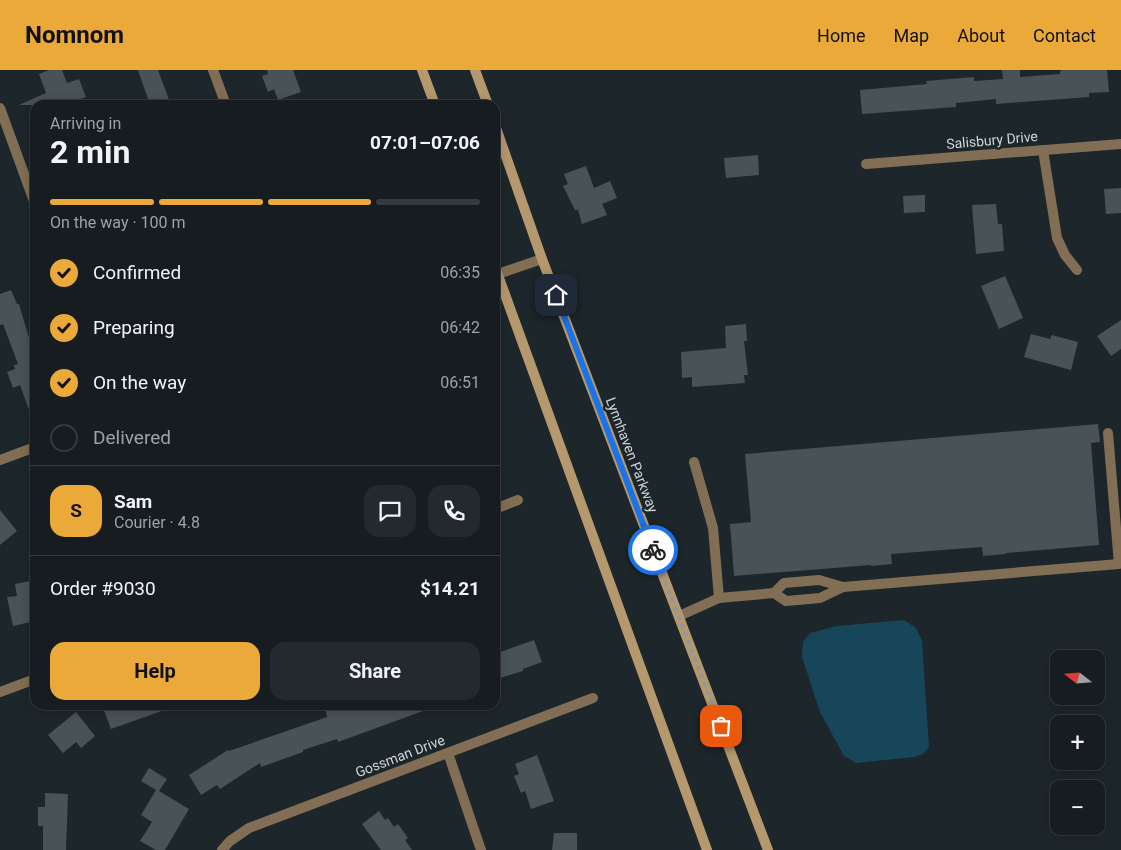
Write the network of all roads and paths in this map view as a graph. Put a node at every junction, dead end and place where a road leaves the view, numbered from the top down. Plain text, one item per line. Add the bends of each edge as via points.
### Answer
1 (212, 70) edge
2 (422, 70) edge
3 (475, 70) edge
4 (224, 100) edge
5 (433, 100) edge
6 (486, 100) edge
7 (0, 108) edge
8 (500, 140) edge
9 (1121, 144) edge
10 (1043, 150) junction
11 (866, 164) dead end
12 (30, 190) edge
13 (542, 259) junction
14 (1077, 270) dead end
15 (500, 271) edge
16 (500, 283) edge
17 (1108, 433) dead end
18 (30, 449) edge
19 (0, 460) edge
20 (694, 462) dead end
21 (518, 500) dead end
22 (500, 507) edge
23 (843, 587) junction
24 (774, 593) junction
25 (719, 598) junction
26 (679, 616) junction
27 (30, 681) edge
28 (0, 692) edge
29 (593, 698) dead end
30 (448, 753) junction
31 (222, 850) edge
32 (481, 850) edge
33 (707, 850) edge
34 (768, 850) edge

1 - 4 street
2 - 5 main road
3 - 6 main road
7 - 12 street
8 - 13 main road, Lynnhaven Parkway
9 - 10 street, Salisbury Drive
10 - 11 street, Salisbury Drive
10 - 14 street via 1057,238
13 - 15 street
13 - 26 main road, Lynnhaven Parkway
16 - 33 main road
17 - 23 street via 1119,564
18 - 19 street
20 - 25 street via 712,528
21 - 22 street
23 - 24 street via 820,598 786,601
23 - 24 street via 819,580 784,583
24 - 25 street
25 - 26 street
26 - 34 main road, Lynnhaven Parkway
27 - 28 street
29 - 30 street, Gossman Drive
30 - 31 street, Gossman Drive via 248,828
30 - 32 street

